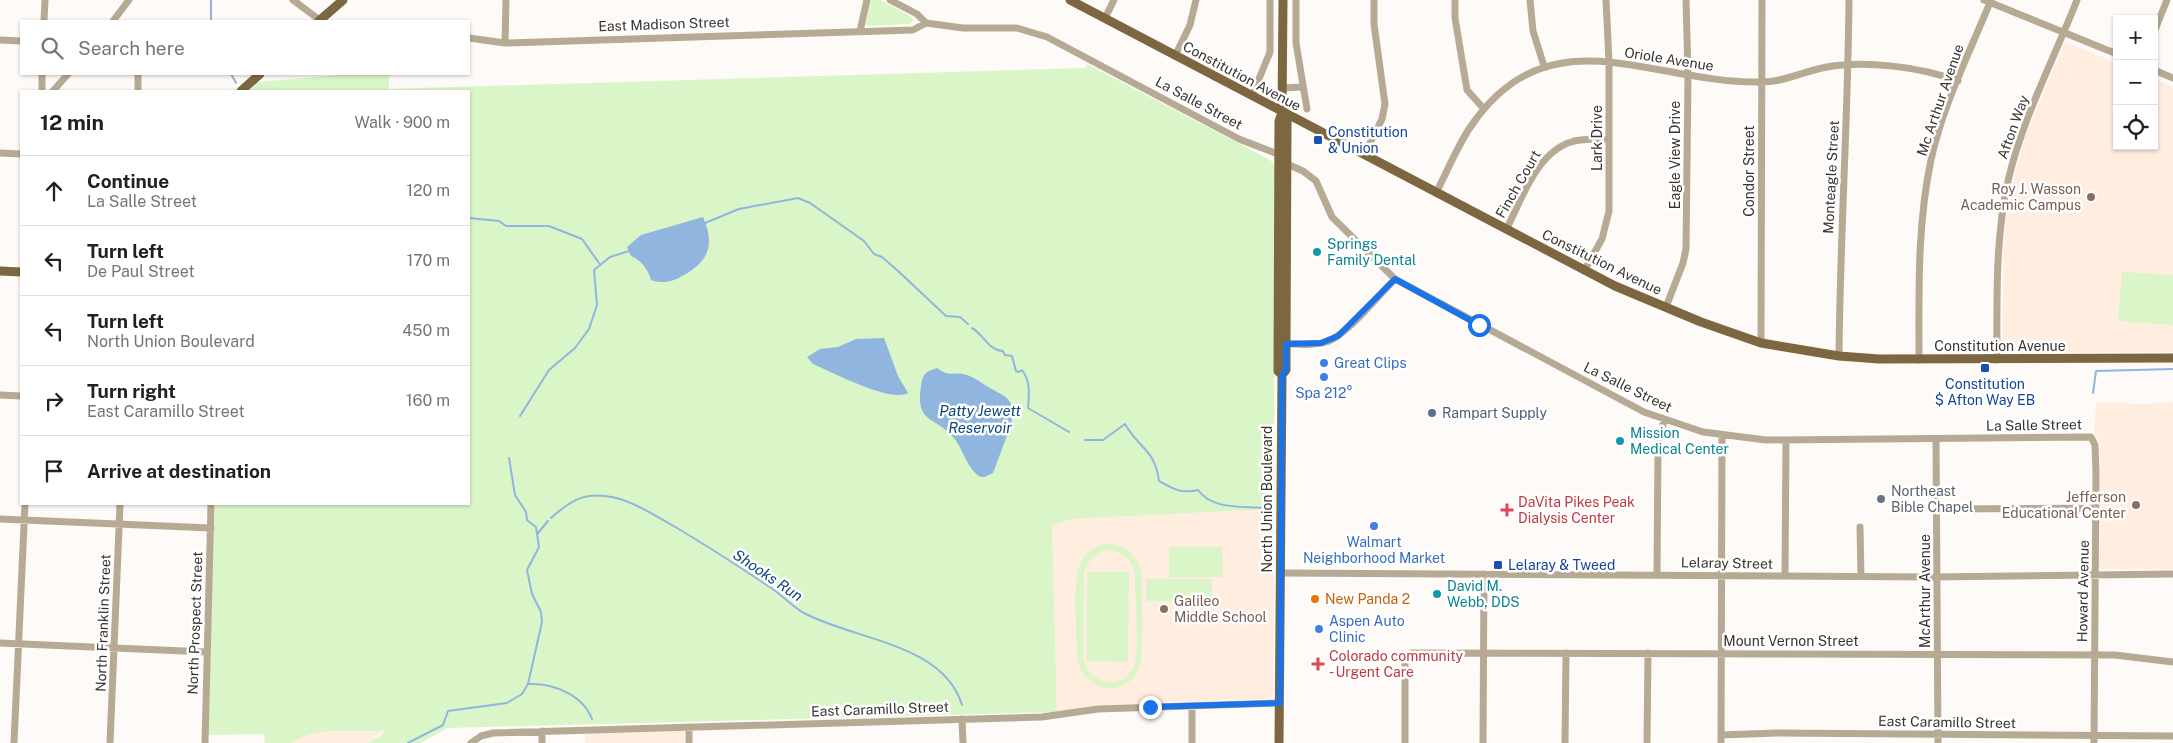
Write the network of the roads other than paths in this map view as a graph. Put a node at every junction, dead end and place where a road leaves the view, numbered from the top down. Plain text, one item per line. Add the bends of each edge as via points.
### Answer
1 (45, 0) edge
2 (129, 0) edge
3 (293, 0) edge
4 (343, 0) edge
5 (506, 0) edge
6 (866, 0) edge
7 (890, 0) edge
8 (1070, 0) edge
9 (1114, 0) edge
10 (1196, 0) edge
11 (1270, 0) edge
12 (1283, 0) edge
13 (1296, 0) edge
14 (1374, 0) edge
15 (1456, 0) edge
16 (1530, 0) edge
17 (1606, 0) edge
18 (1686, 0) edge
19 (1762, 0) edge
20 (1849, 0) edge
21 (2077, 0) edge
22 (2167, 0) edge
23 (1988, 1) edge
24 (1105, 18) junction
25 (44, 20) edge
26 (114, 20) edge
27 (319, 20) edge
28 (321, 20) edge
29 (2158, 22) edge
30 (926, 23) junction
31 (860, 32) junction
32 (2064, 32) junction
33 (470, 38) edge
34 (0, 40) edge
35 (20, 41) edge
36 (504, 43) junction
37 (2113, 52) edge
38 (1175, 56) junction
39 (1609, 62) junction
40 (1544, 66) junction
41 (1848, 66) junction
42 (1110, 70) joint
43 (2158, 72) edge
44 (42, 75) edge
45 (67, 75) edge
46 (138, 75) edge
47 (259, 75) edge
48 (1688, 75) junction
49 (2173, 78) edge
50 (1958, 81) junction
51 (1762, 82) junction
52 (1303, 87) junction
53 (1282, 88) junction
54 (42, 90) edge
55 (54, 90) edge
56 (138, 90) edge
57 (242, 90) edge
58 (1252, 96) junction
59 (1307, 109) dead end
60 (1484, 109) junction
61 (1282, 113) junction
62 (1610, 140) junction
63 (0, 153) edge
64 (20, 154) edge
65 (1278, 154) junction
66 (1364, 155) junction
67 (1287, 164) junction
68 (1436, 193) junction
69 (1506, 230) junction
70 (0, 271) edge
71 (1584, 271) junction
72 (20, 272) edge
73 (1395, 279) junction
74 (1666, 307) junction
75 (1282, 343) junction
76 (1761, 343) junction
77 (1839, 356) junction
78 (2173, 358) edge
79 (1919, 360) junction
80 (1998, 360) junction
81 (0, 395) edge
82 (20, 396) edge
83 (1664, 420) junction
84 (1722, 436) junction
85 (1936, 438) junction
86 (2093, 439) joint
87 (1786, 441) junction
88 (25, 505) edge
89 (120, 505) edge
90 (212, 505) edge
91 (2096, 508) junction
92 (1937, 509) junction
93 (0, 519) edge
94 (24, 520) junction
95 (119, 524) junction
96 (211, 528) junction
97 (1860, 528) dead end
98 (1281, 573) junction
99 (1484, 574) junction
100 (1657, 574) junction
101 (2095, 574) junction
102 (2173, 574) edge
103 (1722, 576) junction
104 (1785, 576) junction
105 (1861, 576) junction
106 (1938, 577) junction
107 (0, 643) edge
108 (18, 644) junction
109 (114, 648) junction
110 (206, 652) junction
111 (1485, 653) junction
112 (1566, 653) junction
113 (1648, 653) junction
114 (1721, 653) junction
115 (1938, 654) junction
116 (2094, 655) junction
117 (2173, 662) edge
118 (1280, 703) junction
119 (1192, 706) junction
120 (962, 719) junction
121 (689, 727) junction
122 (542, 731) junction
123 (1721, 735) junction
124 (2173, 736) edge
125 (1938, 739) edge
126 (2094, 739) edge
127 (14, 743) edge
128 (110, 743) edge
129 (205, 743) edge
130 (471, 743) edge
131 (542, 743) edge
132 (689, 743) edge
133 (963, 743) edge
134 (1192, 743) edge
135 (1280, 743) edge
136 (1405, 743) edge
137 (1484, 743) edge
138 (1565, 743) edge
139 (1647, 743) edge
140 (1721, 743) edge

1 - 25 street
2 - 26 street
3 - 27 street
4 - 28 main road
5 - 36 street
6 - 31 street
7 - 30 street via 917,14
8 - 24 main road, Constitution Avenue
9 - 24 street
10 - 38 street via 1190,25
11 - 58 street via 1270,52
12 - 53 main road, North Union Boulevard
13 - 52 street via 1296,43
14 - 66 street via 1374,24 1386,104
15 - 60 street via 1466,90
16 - 40 street via 1533,31
17 - 39 street, Lark Drive
18 - 48 street, Eagle View Drive
19 - 51 street, Condor Street
20 - 41 street, Monteagle Street
21 - 32 street, Afton Way
22 - 29 street
23 - 32 street
23 - 50 street, Mc Arthur Avenue
24 - 38 main road, Constitution Avenue
30 - 31 street, East Madison Street via 913,30
30 - 42 street, East Madison Street via 952,28 1017,28 1038,33
31 - 36 street, East Madison Street
32 - 37 street
32 - 80 street, Afton Way via 2008,180 1998,250
33 - 36 street, East Madison Street
34 - 35 street
38 - 58 main road, Constitution Avenue
39 - 40 street, Oriole Avenue via 1567,60
39 - 48 street, Oriole Avenue
39 - 62 street, Lark Drive
40 - 60 street, Oriole Avenue via 1504,87
41 - 50 street, Oriole Avenue via 1906,67
41 - 51 street, Oriole Avenue via 1827,67 1782,80
41 - 77 street, Monteagle Street
42 - 65 street, La Salle Street via 1239,139
43 - 49 street
44 - 54 street
45 - 55 street
46 - 56 street
47 - 57 main road
48 - 51 street, Oriole Avenue
48 - 74 street, Eagle View Drive via 1686,249
50 - 79 street, Mc Arthur Avenue via 1935,146 1924,203 1920,245
51 - 76 street, Condor Street
52 - 53 street
52 - 59 street
53 - 61 main road, North Union Boulevard
58 - 61 main road, Constitution Avenue
60 - 68 street, Oriole Avenue via 1463,138
61 - 65 main road, North Union Boulevard via 1278,121
61 - 66 main road, Constitution Avenue
61 - 67 main road, North Union Boulevard via 1287,122
62 - 69 street, Finch Court via 1572,141 1550,153 1536,172
62 - 71 street, Lark Drive via 1607,226
63 - 64 street
65 - 75 main road, North Union Boulevard
66 - 68 main road, Constitution Avenue
67 - 73 street, La Salle Street via 1316,181 1332,217
67 - 75 main road, North Union Boulevard
68 - 69 main road, Constitution Avenue
69 - 71 main road, Constitution Avenue
70 - 72 main road
71 - 74 main road, Constitution Avenue
73 - 75 street via 1338,336 1321,343
73 - 83 street, La Salle Street
74 - 76 main road, Constitution Avenue
75 - 98 main road, North Union Boulevard via 1286,370 1282,375
76 - 77 main road, Constitution Avenue
77 - 79 main road, Constitution Avenue
78 - 80 main road, Constitution Avenue
79 - 80 main road, Constitution Avenue
81 - 82 street
83 - 84 street, La Salle Street
83 - 100 street via 1658,447
84 - 87 street, La Salle Street
84 - 103 street
85 - 86 street, La Salle Street via 2088,436
85 - 87 street, La Salle Street
85 - 92 street, McArthur Avenue
86 - 91 street, Howard Avenue via 2096,445
87 - 104 street
88 - 94 street
89 - 95 street, North Franklin Street
90 - 96 street, North Prospect Street
91 - 92 street
91 - 101 street, Howard Avenue
92 - 106 street, McArthur Avenue
93 - 94 street
94 - 95 street
94 - 108 street
95 - 96 street
95 - 109 street, North Franklin Street
96 - 110 street, North Prospect Street
97 - 105 street
98 - 99 street, Lelaray Street
98 - 118 main road, North Union Boulevard
99 - 100 street, Lelaray Street
99 - 111 street
100 - 103 street, Lelaray Street
101 - 102 street, Lelaray Street
101 - 106 street, Lelaray Street
101 - 116 street, Howard Avenue
103 - 104 street, Lelaray Street
103 - 114 street
104 - 105 street, Lelaray Street
105 - 106 street, Lelaray Street
106 - 115 street, McArthur Avenue
107 - 108 street
108 - 109 street
108 - 127 street
109 - 110 street
109 - 128 street, North Franklin Street
110 - 129 street, North Prospect Street
111 - 112 street, Mount Vernon Street
111 - 136 street, Mount Vernon Street via 1408,654 1405,659
111 - 137 street
112 - 113 street, Mount Vernon Street
112 - 138 street
113 - 114 street, Mount Vernon Street
113 - 139 street
114 - 115 street, Mount Vernon Street
114 - 123 street
115 - 116 street, Mount Vernon Street
115 - 125 street, McArthur Avenue
116 - 117 street, Mount Vernon Street
116 - 126 street, Howard Avenue
118 - 119 street, East Caramillo Street
118 - 135 main road, North Union Boulevard
119 - 120 street, East Caramillo Street
119 - 134 street
120 - 121 street, East Caramillo Street
120 - 133 street
121 - 122 street, East Caramillo Street
121 - 132 street
122 - 130 street, East Caramillo Street via 493,732
122 - 131 street
123 - 125 street, East Caramillo Street via 1786,733
123 - 140 street
124 - 126 street, East Caramillo Street
125 - 126 street, East Caramillo Street

